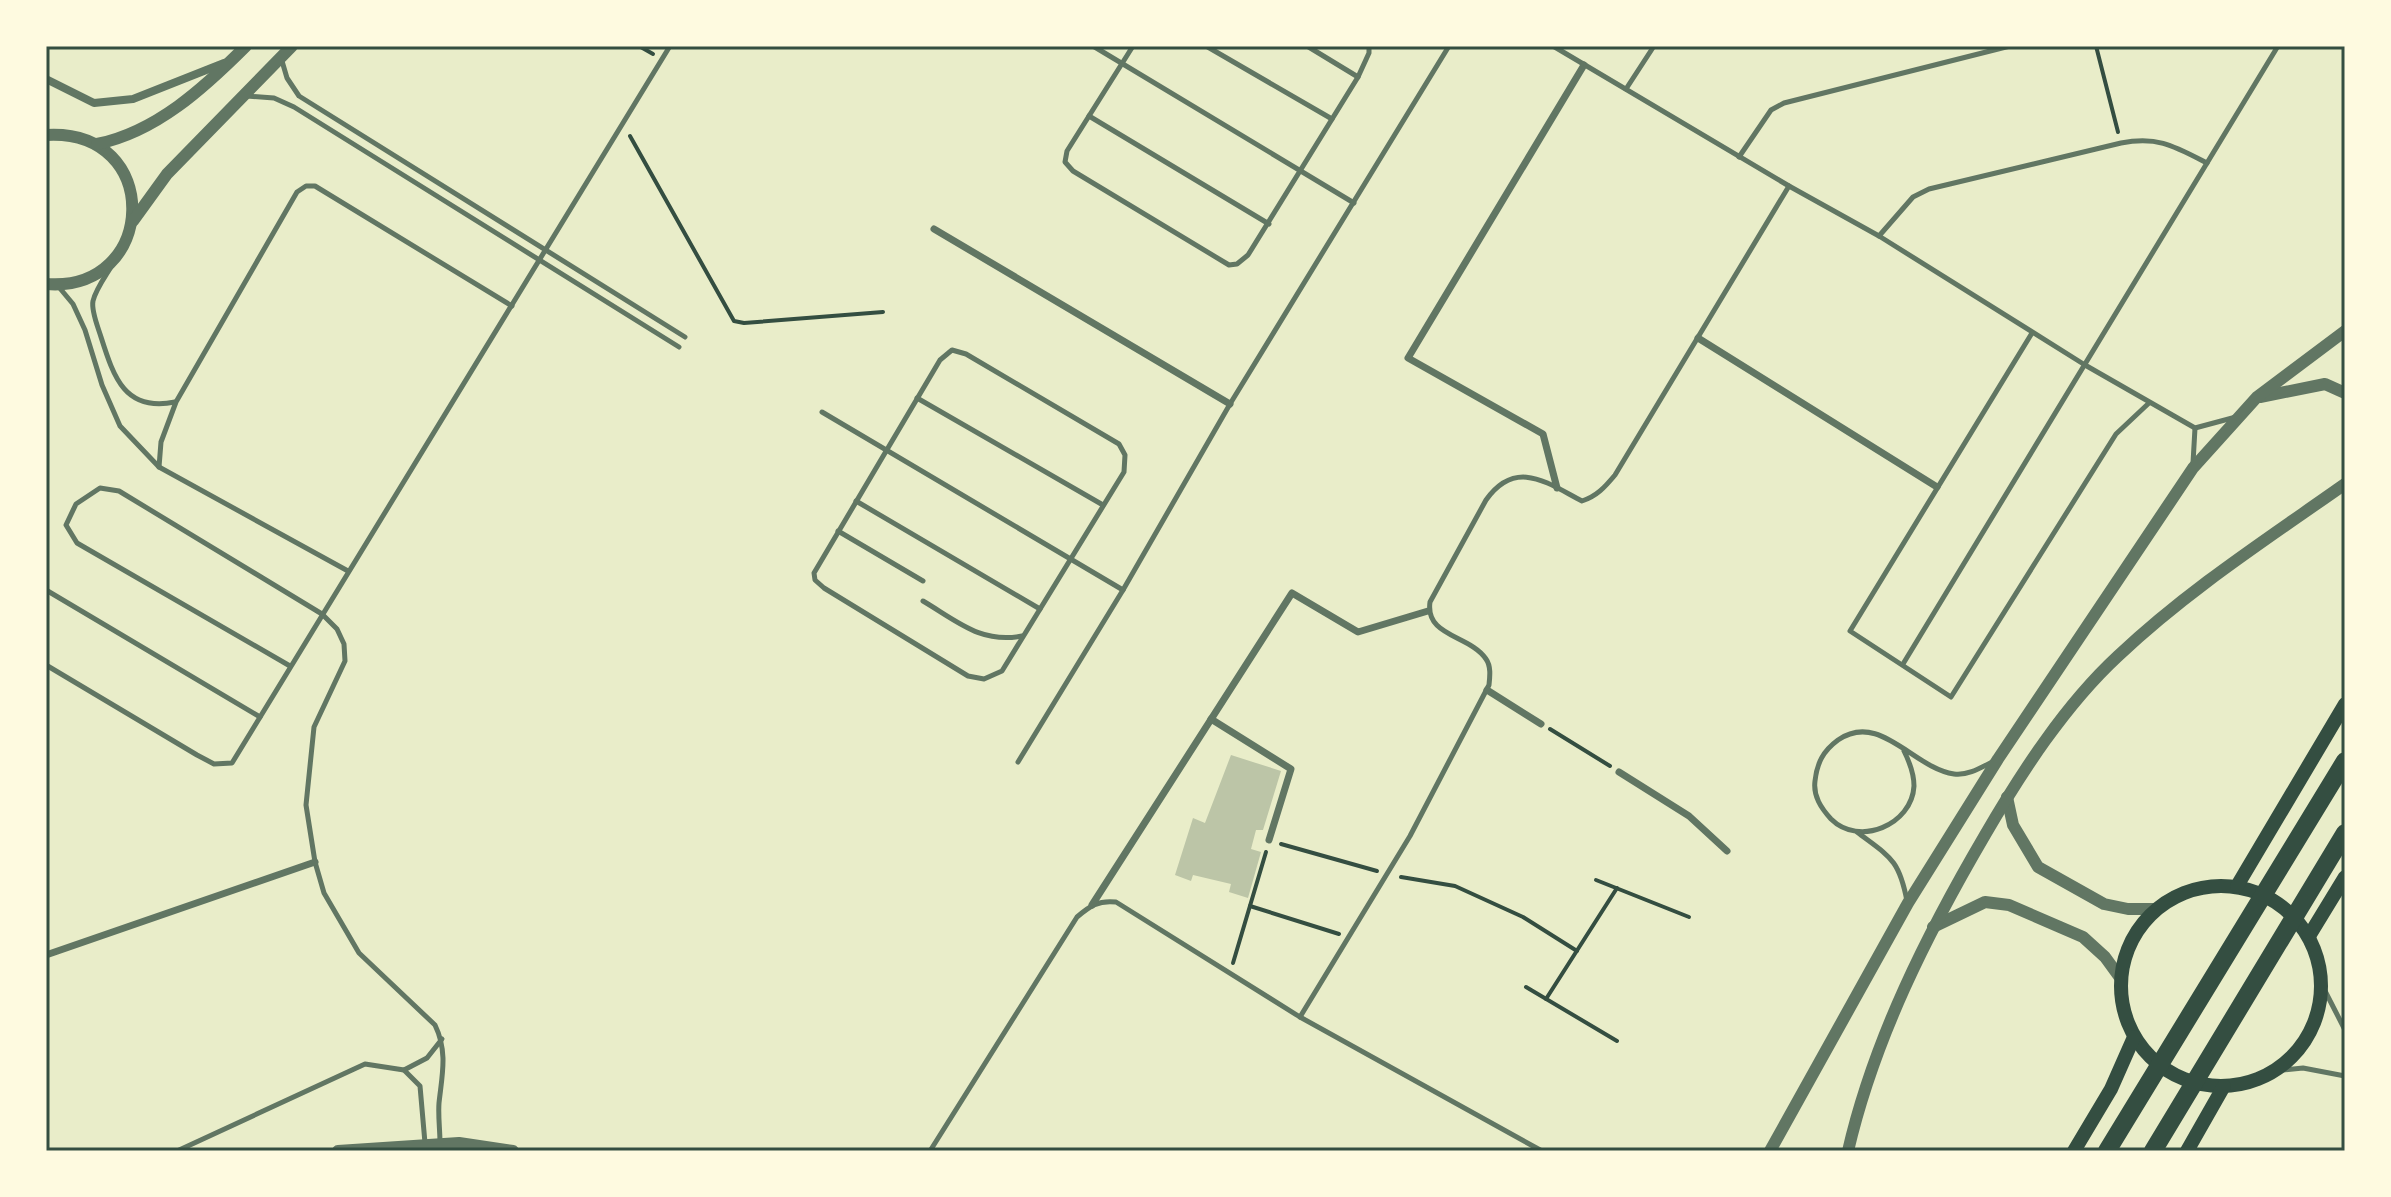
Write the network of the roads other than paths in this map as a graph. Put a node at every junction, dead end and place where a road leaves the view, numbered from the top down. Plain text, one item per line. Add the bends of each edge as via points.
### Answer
1 (246, 46) edge
2 (292, 46) edge
3 (670, 46) edge
4 (1093, 46) edge
5 (1133, 46) edge
6 (1206, 46) edge
7 (1307, 46) edge
8 (1369, 46) edge
9 (1449, 46) edge
10 (1553, 46) edge
11 (1654, 46) edge
12 (2010, 46) edge
13 (2278, 46) edge
14 (282, 58) junction
15 (232, 60) junction
16 (1122, 63) junction
17 (1584, 65) junction
18 (1358, 77) junction
19 (46, 79) edge
20 (1626, 89) junction
21 (242, 97) junction
22 (1089, 116) junction
23 (1332, 119) junction
24 (46, 135) edge
25 (97, 144) junction
26 (1739, 157) junction
27 (2207, 163) junction
28 (1300, 172) junction
29 (1789, 186) junction
30 (1354, 203) junction
31 (133, 221) junction
32 (1269, 224) junction
33 (934, 229) dead end
34 (1879, 236) junction
35 (122, 249) junction
36 (546, 251) junction
37 (539, 262) junction
38 (51, 284) edge
39 (512, 306) junction
40 (2345, 331) edge
41 (2032, 333) junction
42 (685, 337) dead end
43 (1698, 338) junction
44 (679, 347) dead end
45 (2085, 365) junction
46 (2345, 393) edge
47 (2257, 397) junction
48 (917, 398) junction
49 (176, 402) junction
50 (2149, 403) junction
51 (1230, 404) junction
52 (822, 412) dead end
53 (2241, 416) junction
54 (2195, 428) junction
55 (886, 449) junction
56 (159, 467) junction
57 (2193, 468) junction
58 (2345, 484) edge
59 (1937, 487) junction
60 (1557, 488) junction
61 (856, 501) junction
62 (1103, 505) junction
63 (838, 531) junction
64 (1071, 559) junction
65 (348, 571) junction
66 (923, 581) dead end
67 (46, 590) edge
68 (1123, 590) junction
69 (923, 601) dead end
70 (1040, 609) junction
71 (1428, 611) junction
72 (322, 614) junction
73 (1023, 636) junction
74 (1903, 664) junction
75 (46, 665) edge
76 (290, 666) junction
77 (1487, 690) junction
78 (2345, 704) edge
79 (260, 717) junction
80 (1211, 719) junction
81 (1541, 724) road end
82 (1904, 751) junction
83 (1998, 759) junction
84 (2345, 761) edge
85 (1018, 762) dead end
86 (1619, 772) road end
87 (2007, 797) junction
88 (1856, 832) junction
89 (2345, 833) edge
90 (1269, 840) road end
91 (1727, 851) dead end
92 (315, 862) junction
93 (2345, 877) edge
94 (2237, 886) junction
95 (1908, 903) junction
96 (1092, 905) junction
97 (2156, 909) junction
98 (1933, 927) junction
99 (2309, 936) junction
100 (46, 955) edge
101 (2121, 979) junction
102 (2322, 985) junction
103 (1300, 1017) junction
104 (2345, 1030) edge
105 (2134, 1037) junction
106 (442, 1039) junction
107 (404, 1070) junction
108 (2274, 1071) junction
109 (2345, 1076) edge
110 (2224, 1086) junction
111 (440, 1144) junction
112 (425, 1145) junction
113 (177, 1151) edge
114 (338, 1151) edge
115 (513, 1151) edge
116 (930, 1151) edge
117 (1542, 1151) edge
118 (1770, 1151) edge
119 (1848, 1151) edge
120 (2074, 1151) edge
121 (2107, 1151) edge
122 (2153, 1151) edge
123 (2187, 1151) edge

1 - 15 street
2 - 14 street
3 - 36 lane
4 - 16 lane
5 - 16 lane
6 - 23 lane
7 - 18 lane
8 - 18 lane
9 - 30 lane
10 - 17 lane
11 - 20 lane
12 - 26 lane via 1784,103 1771,110
13 - 27 lane
14 - 21 street
14 - 36 lane via 299,96
15 - 19 street via 133,99 94,103
15 - 25 street via 150,126
16 - 22 lane
16 - 28 lane
17 - 20 lane
17 - 60 street via 1408,358 1543,434
18 - 23 lane
20 - 26 lane
21 - 31 street via 167,174
21 - 37 lane via 263,96 294,107
22 - 32 lane
22 - 32 lane via 1065,156 1068,167 1222,263 1243,261
23 - 28 lane
24 - 25 street via 69,133
25 - 31 street via 119,164 132,191
26 - 29 lane
27 - 34 lane via 2163,141 2121,143 1929,189 1913,197
27 - 45 lane
28 - 30 lane
28 - 32 lane
29 - 34 lane
29 - 43 lane
30 - 51 lane
31 - 35 street
33 - 51 street
34 - 41 lane
35 - 38 street via 94,275
35 - 49 lane via 93,302 112,373 127,394 158,406
36 - 37 lane
36 - 42 lane
37 - 39 lane
37 - 44 lane
38 - 56 lane via 73,304 120,426
39 - 49 lane via 315,186 306,186 297,192
39 - 65 lane
40 - 47 street
41 - 45 lane
41 - 59 lane
43 - 59 street
43 - 60 lane via 1603,489 1582,501
45 - 50 lane
45 - 74 lane
46 - 47 street via 2325,384
47 - 53 street
48 - 55 lane
48 - 62 lane
48 - 62 lane via 945,354 960,350 1119,444 1125,467
49 - 56 lane via 161,442
50 - 54 lane
50 - 74 lane via 2116,434 1951,697
51 - 68 lane
52 - 55 lane
53 - 54 lane
53 - 57 street
54 - 57 lane
55 - 61 lane
55 - 64 lane
56 - 65 lane
57 - 83 street
58 - 87 street via 2209,579 2116,657 2053,730
59 - 74 lane via 1850,631
60 - 71 lane via 1532,476 1494,489
61 - 63 lane
61 - 70 lane
62 - 64 lane
63 - 66 lane
63 - 73 lane via 814,573 819,585 968,676 984,679 1002,671
64 - 68 lane
64 - 70 lane
65 - 72 lane
67 - 79 lane
68 - 85 lane
69 - 73 lane via 985,636
70 - 73 lane
71 - 77 lane via 1438,628 1486,658
71 - 80 street via 1358,632 1292,593
72 - 76 lane
72 - 76 lane via 119,491 100,488 76,504 66,525 77,543
72 - 92 lane via 337,629 345,661 314,727 306,805
75 - 79 lane via 214,764 232,763
76 - 79 lane
77 - 81 street
77 - 103 lane via 1410,836
78 - 94 main road
80 - 90 street via 1291,769
80 - 96 street
82 - 83 lane via 1957,775
82 - 88 lane via 1913,769 1914,789 1907,807 1876,831
82 - 88 lane via 1888,737 1867,732 1845,735 1827,748 1816,766 1814,788 1821,808 1836,824
83 - 95 street
84 - 121 highway
86 - 91 street via 1689,816
87 - 97 street via 2013,825 2038,867 2104,904
87 - 98 street
88 - 95 lane via 1896,863
89 - 122 highway
92 - 100 street
92 - 106 lane via 324,893 359,953 435,1025
93 - 99 main road
94 - 97 main road via 2207,886 2179,894
94 - 99 main road via 2266,895 2290,912
95 - 118 street
96 - 103 lane via 1116,902
96 - 116 lane via 1077,917
97 - 101 main road via 2138,929
98 - 101 street via 1985,902 2009,905 2083,937
98 - 119 street via 1878,1055
99 - 102 main road
101 - 105 main road via 2123,1009
102 - 104 lane
102 - 108 main road via 2309,1034
103 - 117 lane
105 - 110 main road via 2172,1074 2197,1084
105 - 120 main road
106 - 107 lane via 427,1058
106 - 111 lane
107 - 112 lane via 420,1086
107 - 113 lane via 365,1064
108 - 109 lane via 2303,1068
108 - 110 main road
110 - 123 main road
111 - 112 street
111 - 115 street
112 - 114 street

